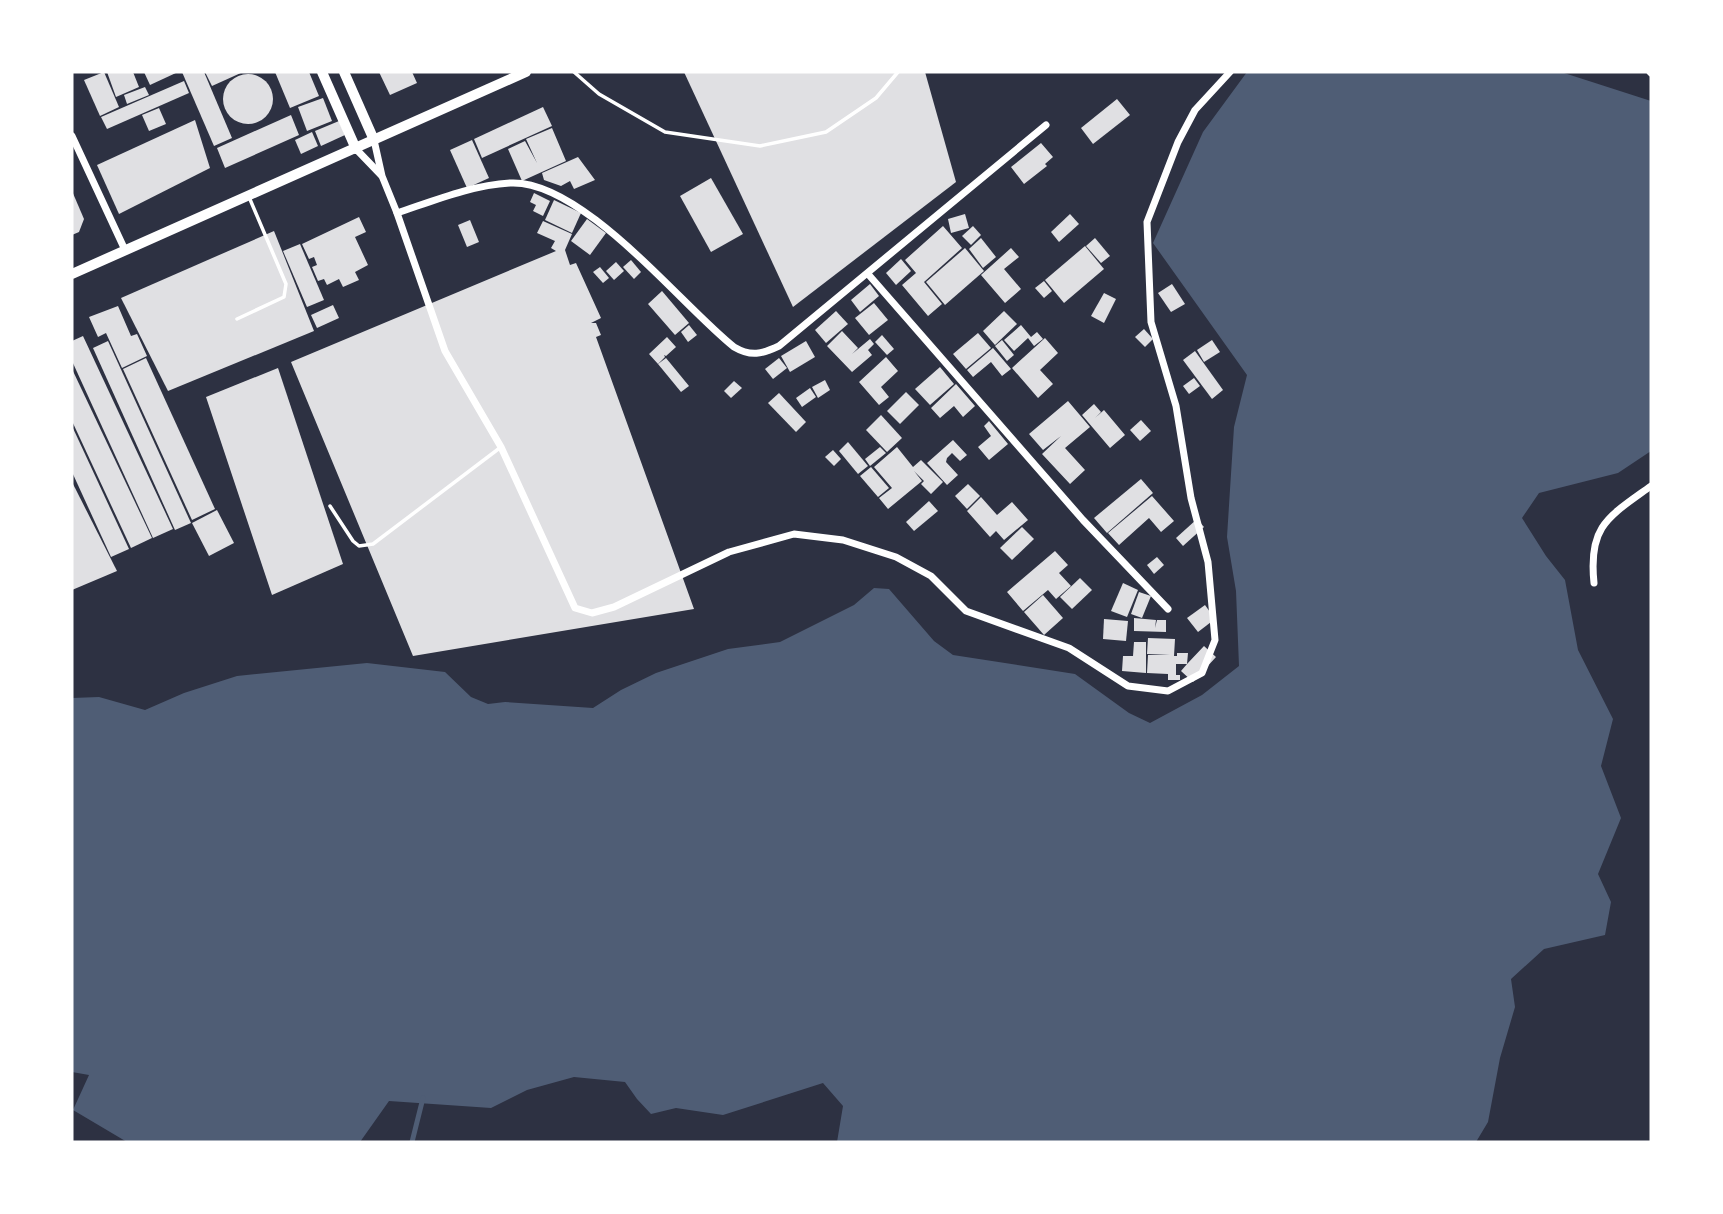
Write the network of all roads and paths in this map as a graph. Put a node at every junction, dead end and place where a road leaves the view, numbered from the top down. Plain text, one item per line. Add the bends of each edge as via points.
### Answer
1 (321, 72) edge
2 (344, 72) edge
3 (526, 72) edge
4 (574, 72) edge
5 (898, 72) edge
6 (1230, 72) edge
7 (1046, 125) dead end
8 (72, 136) edge
9 (374, 140) junction
10 (356, 149) junction
11 (382, 176) junction
12 (248, 196) junction
13 (397, 213) junction
14 (125, 250) junction
15 (72, 274) edge
16 (868, 274) junction
17 (237, 318) dead end
18 (500, 447) junction
19 (1651, 486) edge
20 (330, 506) dead end
21 (1594, 583) dead end
22 (1168, 608) dead end

1 - 10 street
2 - 9 street
3 - 9 main road
4 - 5 lane via 598,94 665,132 761,146 826,132 876,98
6 - 18 street via 1195,110 1147,222 1151,322 1176,406 1191,498 1208,562 1215,640 1202,673 1168,691 1128,686 1069,648 966,611 931,576 896,557 843,540 794,534 761,542 729,552 614,607 592,612 575,608
7 - 16 street
8 - 14 street
9 - 10 main road
9 - 11 street
10 - 11 street
10 - 12 main road
11 - 13 street
12 - 14 main road
12 - 17 lane via 286,292
13 - 16 street via 512,183 557,196 599,222 723,338 750,355 779,346
13 - 18 street via 445,351
14 - 15 main road
16 - 22 street via 1083,520
18 - 20 lane via 373,544 359,546 353,541
19 - 21 street via 1621,508 1595,538 1591,559

